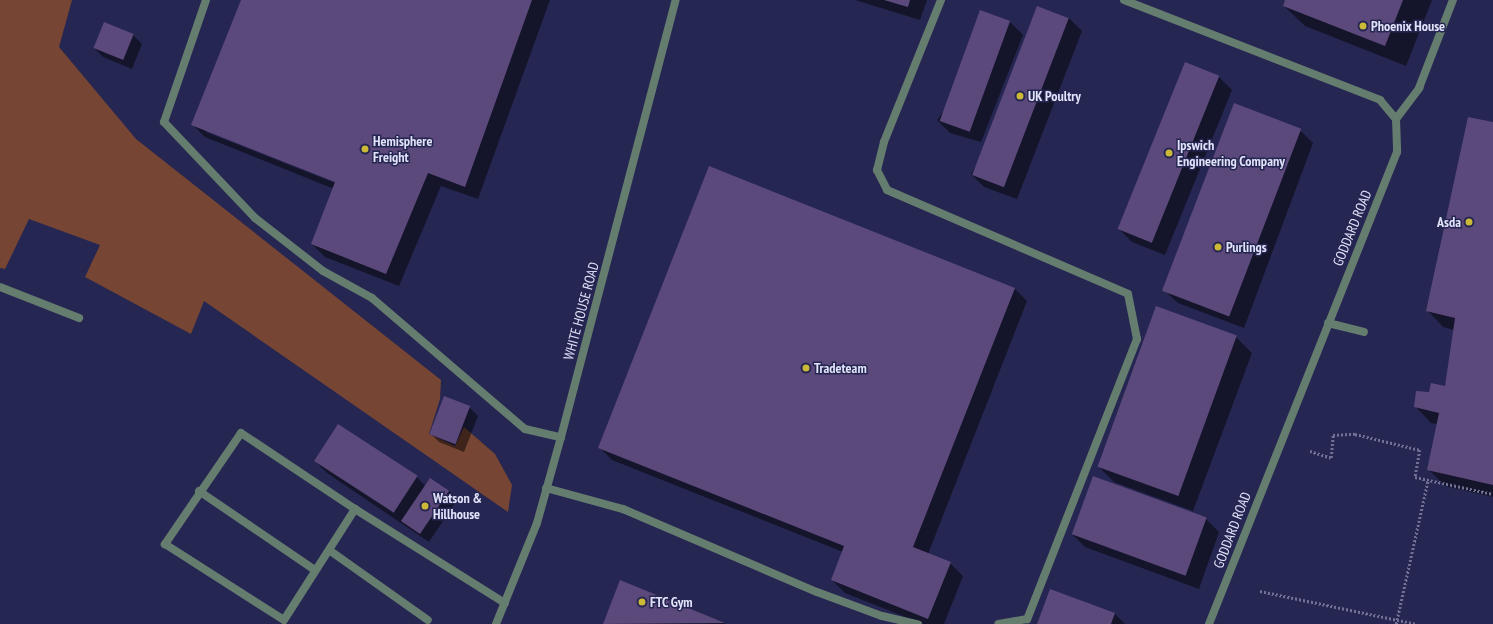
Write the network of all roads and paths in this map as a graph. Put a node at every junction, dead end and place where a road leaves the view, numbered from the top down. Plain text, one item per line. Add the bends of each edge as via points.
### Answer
1 (206, 0) edge
2 (676, 0) edge
3 (941, 0) edge
4 (1124, 0) edge
5 (1453, 0) edge
6 (1396, 119) junction
7 (0, 287) edge
8 (78, 318) dead end
9 (1328, 323) junction
10 (1364, 332) dead end
11 (561, 437) junction
12 (1310, 451) dead end
13 (1428, 480) junction
14 (546, 488) junction
15 (199, 491) junction
16 (1493, 494) edge
17 (355, 509) junction
18 (329, 550) junction
19 (315, 570) junction
20 (1260, 591) dead end
21 (505, 603) junction
22 (428, 620) dead end
23 (1397, 620) junction
24 (496, 624) edge
25 (918, 624) edge
26 (998, 624) edge
27 (1210, 624) edge
28 (1396, 624) edge
29 (1417, 624) edge

1 - 11 street via 164,122 255,218 324,271 372,298 525,429
2 - 11 street, WHITE HOUSE ROAD
3 - 26 street via 884,142 877,170 887,190 1128,294 1137,339 1027,619
4 - 6 street via 1380,100
5 - 6 street via 1419,88
6 - 9 street, GODDARD ROAD via 1397,152
7 - 8 street
9 - 10 street
9 - 27 street, GODDARD ROAD
11 - 14 street, WHITE HOUSE ROAD
12 - 13 path via 1331,458 1333,435 1355,434 1420,450 1415,477
13 - 16 path
13 - 23 path
14 - 21 street, WHITE HOUSE ROAD via 537,522
14 - 25 street via 623,509 817,592 882,616
15 - 17 street via 241,433
15 - 19 street
15 - 19 street via 165,544 284,620
17 - 18 street
17 - 21 street
18 - 19 street
18 - 22 street
20 - 23 path
21 - 24 street, WHITE HOUSE ROAD
23 - 28 path
23 - 29 path

